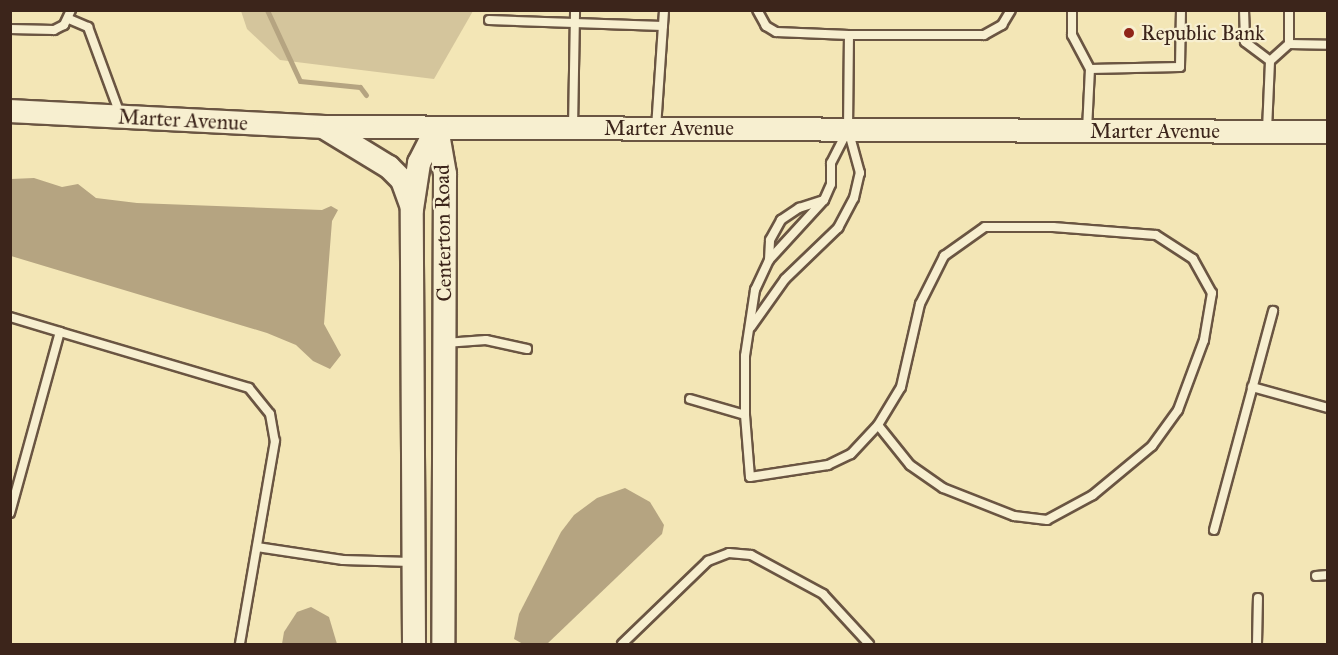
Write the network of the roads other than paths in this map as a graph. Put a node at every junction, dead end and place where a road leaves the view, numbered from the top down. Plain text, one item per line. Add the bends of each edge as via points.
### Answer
1 (575, 10) edge
2 (664, 10) edge
3 (757, 10) edge
4 (1011, 10) edge
5 (1072, 10) edge
6 (1181, 10) edge
7 (1244, 10) edge
8 (1289, 10) edge
9 (70, 14) edge
10 (489, 20) dead end
11 (577, 24) junction
12 (663, 26) junction
13 (10, 29) edge
14 (849, 35) junction
15 (1289, 44) junction
16 (1328, 45) edge
17 (1270, 60) junction
18 (1090, 69) junction
19 (10, 111) edge
20 (121, 117) junction
21 (324, 127) junction
22 (436, 128) junction
23 (573, 128) junction
24 (656, 128) junction
25 (848, 129) junction
26 (1087, 130) junction
27 (1267, 132) junction
28 (1328, 132) edge
29 (824, 200) junction
30 (412, 209) junction
31 (769, 260) junction
32 (1273, 311) dead end
33 (10, 317) edge
34 (751, 327) junction
35 (60, 332) junction
36 (444, 343) junction
37 (527, 349) dead end
38 (1252, 387) junction
39 (690, 399) dead end
40 (1328, 408) edge
41 (745, 415) junction
42 (878, 425) junction
43 (10, 513) edge
44 (1214, 530) dead end
45 (257, 547) junction
46 (415, 562) junction
47 (1328, 575) edge
48 (1316, 576) dead end
49 (1258, 598) dead end
50 (240, 645) edge
51 (414, 645) edge
52 (443, 645) edge
53 (622, 645) edge
54 (868, 645) edge
55 (1257, 645) edge

1 - 11 lane
2 - 12 lane
3 - 14 lane via 766,26 776,32
4 - 14 lane via 1002,25 984,35
5 - 18 lane via 1072,35
6 - 18 lane via 1180,67
7 - 17 lane via 1245,42
8 - 15 lane
9 - 13 lane via 54,30
9 - 20 lane via 88,27
10 - 11 lane
11 - 12 lane
11 - 23 lane
12 - 24 lane
14 - 25 lane
15 - 16 lane
15 - 17 lane
17 - 27 lane
18 - 26 lane
19 - 20 main road, Marter Avenue
20 - 21 main road, Marter Avenue
21 - 22 main road, Marter Avenue
21 - 30 main road via 389,167 402,180
22 - 23 main road, Marter Avenue
22 - 30 main road, Centerton Road via 419,163
22 - 36 main road, Centerton Road via 445,174
23 - 24 main road, Marter Avenue
24 - 25 main road, Marter Avenue
25 - 26 main road, Marter Avenue
25 - 29 lane via 831,163 831,184
25 - 34 lane via 860,173 846,216 826,242 785,279
26 - 27 main road, Marter Avenue
27 - 28 main road, Marter Avenue
29 - 31 lane
29 - 31 lane via 799,208 781,220 770,240
30 - 46 main road, Centerton Road
31 - 34 lane via 755,290
32 - 38 lane
33 - 35 lane
34 - 41 lane via 745,356
35 - 43 lane
35 - 45 lane via 234,381 259,397 270,414 275,441
36 - 37 lane via 486,340
36 - 52 main road, Centerton Road
38 - 40 lane
38 - 44 lane
39 - 41 lane
41 - 42 lane via 750,477 828,465 851,454
42 - 42 lane via 901,387 920,304 944,256 985,227 1053,227 1156,235 1193,259 1212,293 1204,340 1178,410 1152,446 1092,495 1047,520 1014,516 943,488 910,465
45 - 46 lane via 343,560
45 - 50 lane
46 - 51 main road, Centerton Road
47 - 48 lane
49 - 55 lane
53 - 54 lane via 708,561 729,553 751,555 823,594

